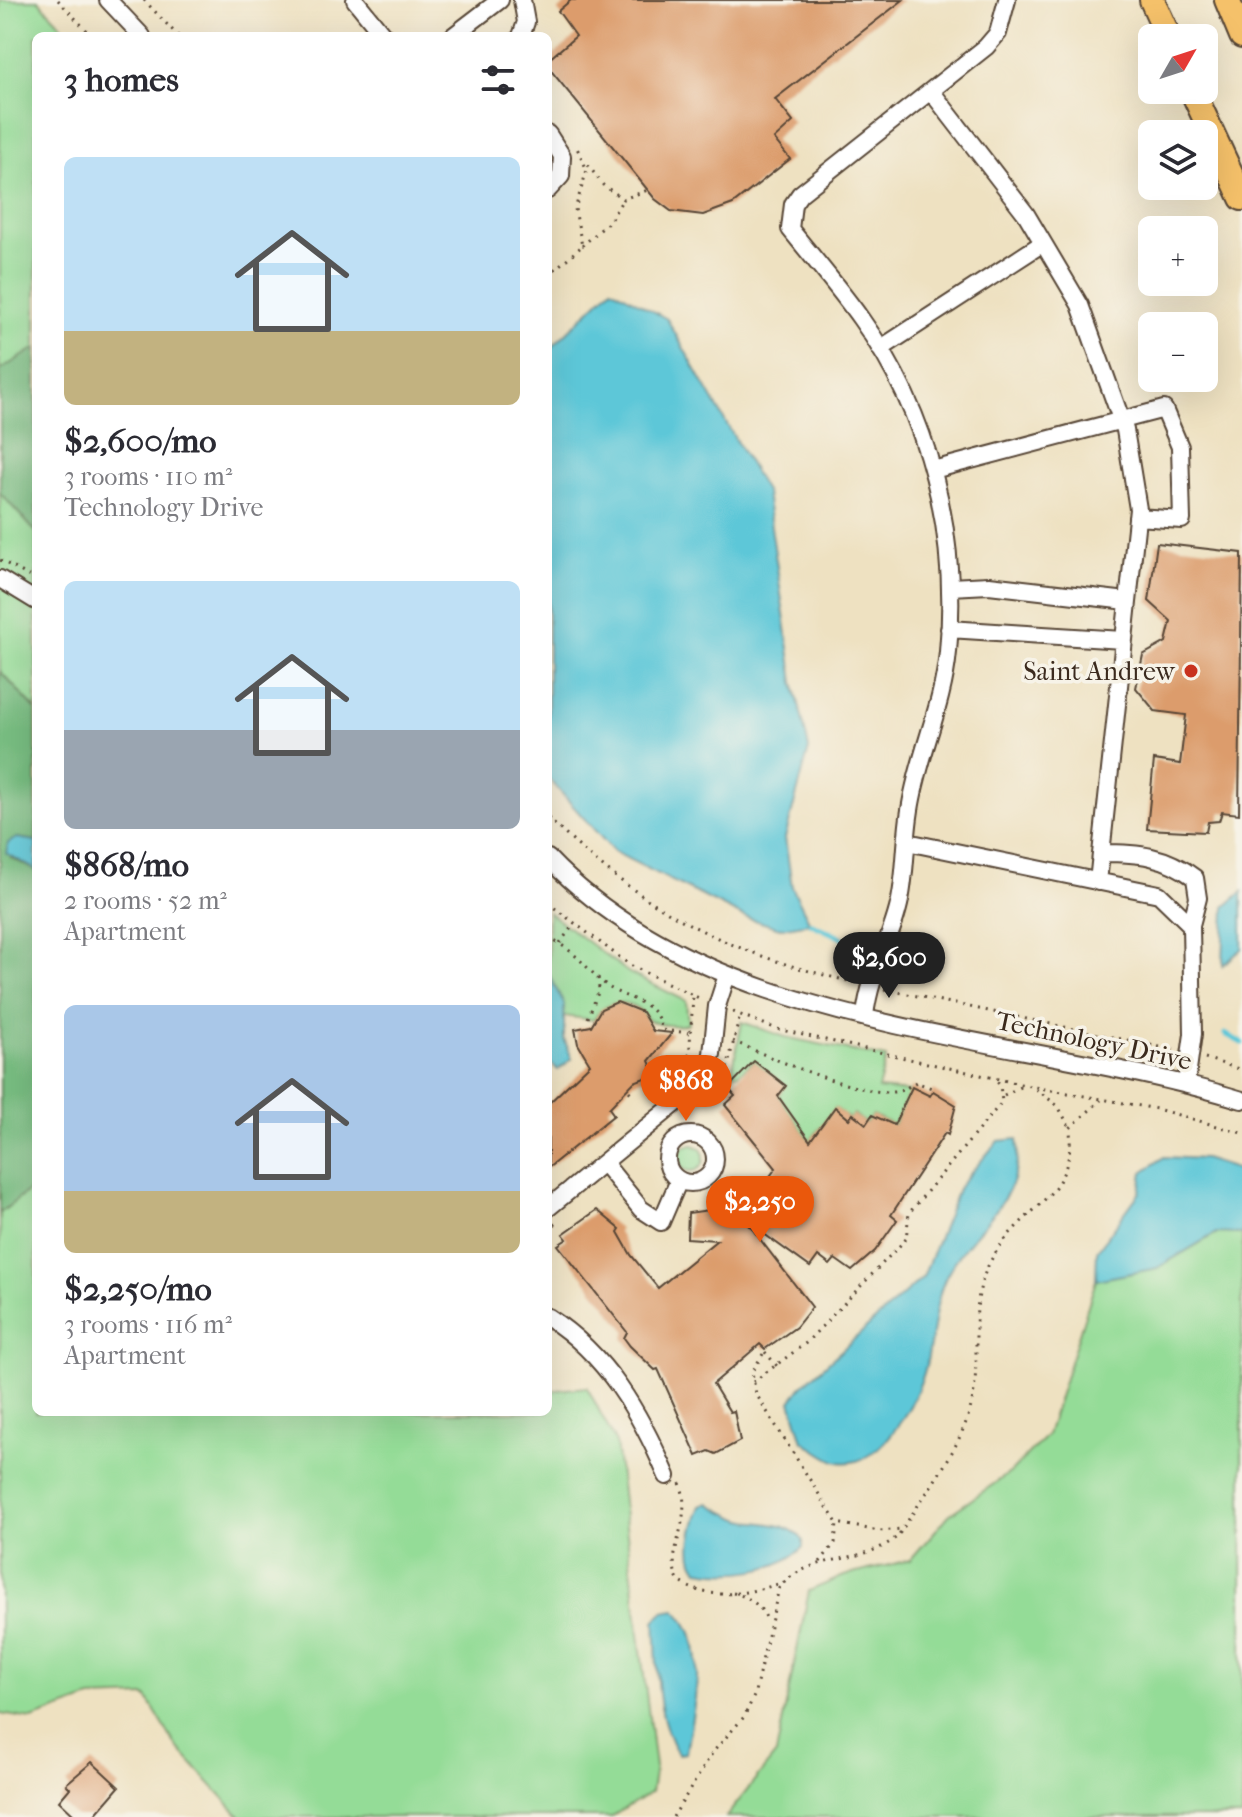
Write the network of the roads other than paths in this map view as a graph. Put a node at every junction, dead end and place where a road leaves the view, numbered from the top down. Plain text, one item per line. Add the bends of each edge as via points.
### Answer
1 (108, 0) edge
2 (355, 0) edge
3 (500, 0) edge
4 (522, 0) edge
5 (1007, 0) edge
6 (1227, 0) edge
7 (138, 32) edge
8 (381, 32) edge
9 (458, 32) edge
10 (522, 32) edge
11 (1242, 36) edge
12 (931, 91) junction
13 (1198, 104) edge
14 (552, 140) edge
15 (552, 186) edge
16 (1242, 198) edge
17 (1043, 243) junction
18 (880, 349) junction
19 (1121, 420) junction
20 (933, 470) junction
21 (1137, 517) junction
22 (0, 579) edge
23 (950, 587) junction
24 (32, 599) edge
25 (1127, 601) junction
26 (949, 629) junction
27 (1123, 640) junction
28 (907, 842) junction
29 (1102, 853) junction
30 (552, 861) edge
31 (1098, 882) junction
32 (1191, 925) junction
33 (727, 975) junction
34 (865, 1016) junction
35 (1186, 1084) junction
36 (1242, 1100) edge
37 (649, 1128) junction
38 (670, 1147) junction
39 (604, 1163) junction
40 (679, 1180) junction
41 (552, 1205) edge
42 (552, 1320) edge
43 (667, 1476) road end

1 - 7 street
2 - 8 street
3 - 9 street
4 - 10 street
5 - 12 street via 998,33
6 - 11 highway
12 - 17 street
12 - 18 street via 800,194 790,216 790,229
13 - 16 highway
14 - 15 street via 562,156 561,176
17 - 18 street
17 - 19 street via 1080,305
18 - 20 street via 903,389
19 - 20 street
19 - 21 street
19 - 21 street via 1164,409 1180,447 1182,520
20 - 23 street
21 - 25 street
22 - 24 street
23 - 25 street via 989,585
23 - 26 street
25 - 27 street
26 - 27 street
26 - 28 street via 939,708 910,809
27 - 29 street
28 - 31 street
28 - 34 street via 900,903 869,985
29 - 31 street
29 - 32 street via 1151,854 1195,878 1198,898
30 - 33 street, Technology Drive via 601,904 651,937
31 - 32 street via 1159,894
32 - 35 street via 1193,1034
33 - 34 street, Technology Drive
33 - 37 street via 702,1082
34 - 35 street, Technology Drive
35 - 36 street, Technology Drive
37 - 38 street
37 - 39 street
38 - 40 street via 668,1166
38 - 40 street via 679,1138 695,1135 713,1150 714,1166 705,1178
39 - 40 street via 641,1209 661,1222
39 - 41 street
42 - 43 street via 605,1367 644,1426

